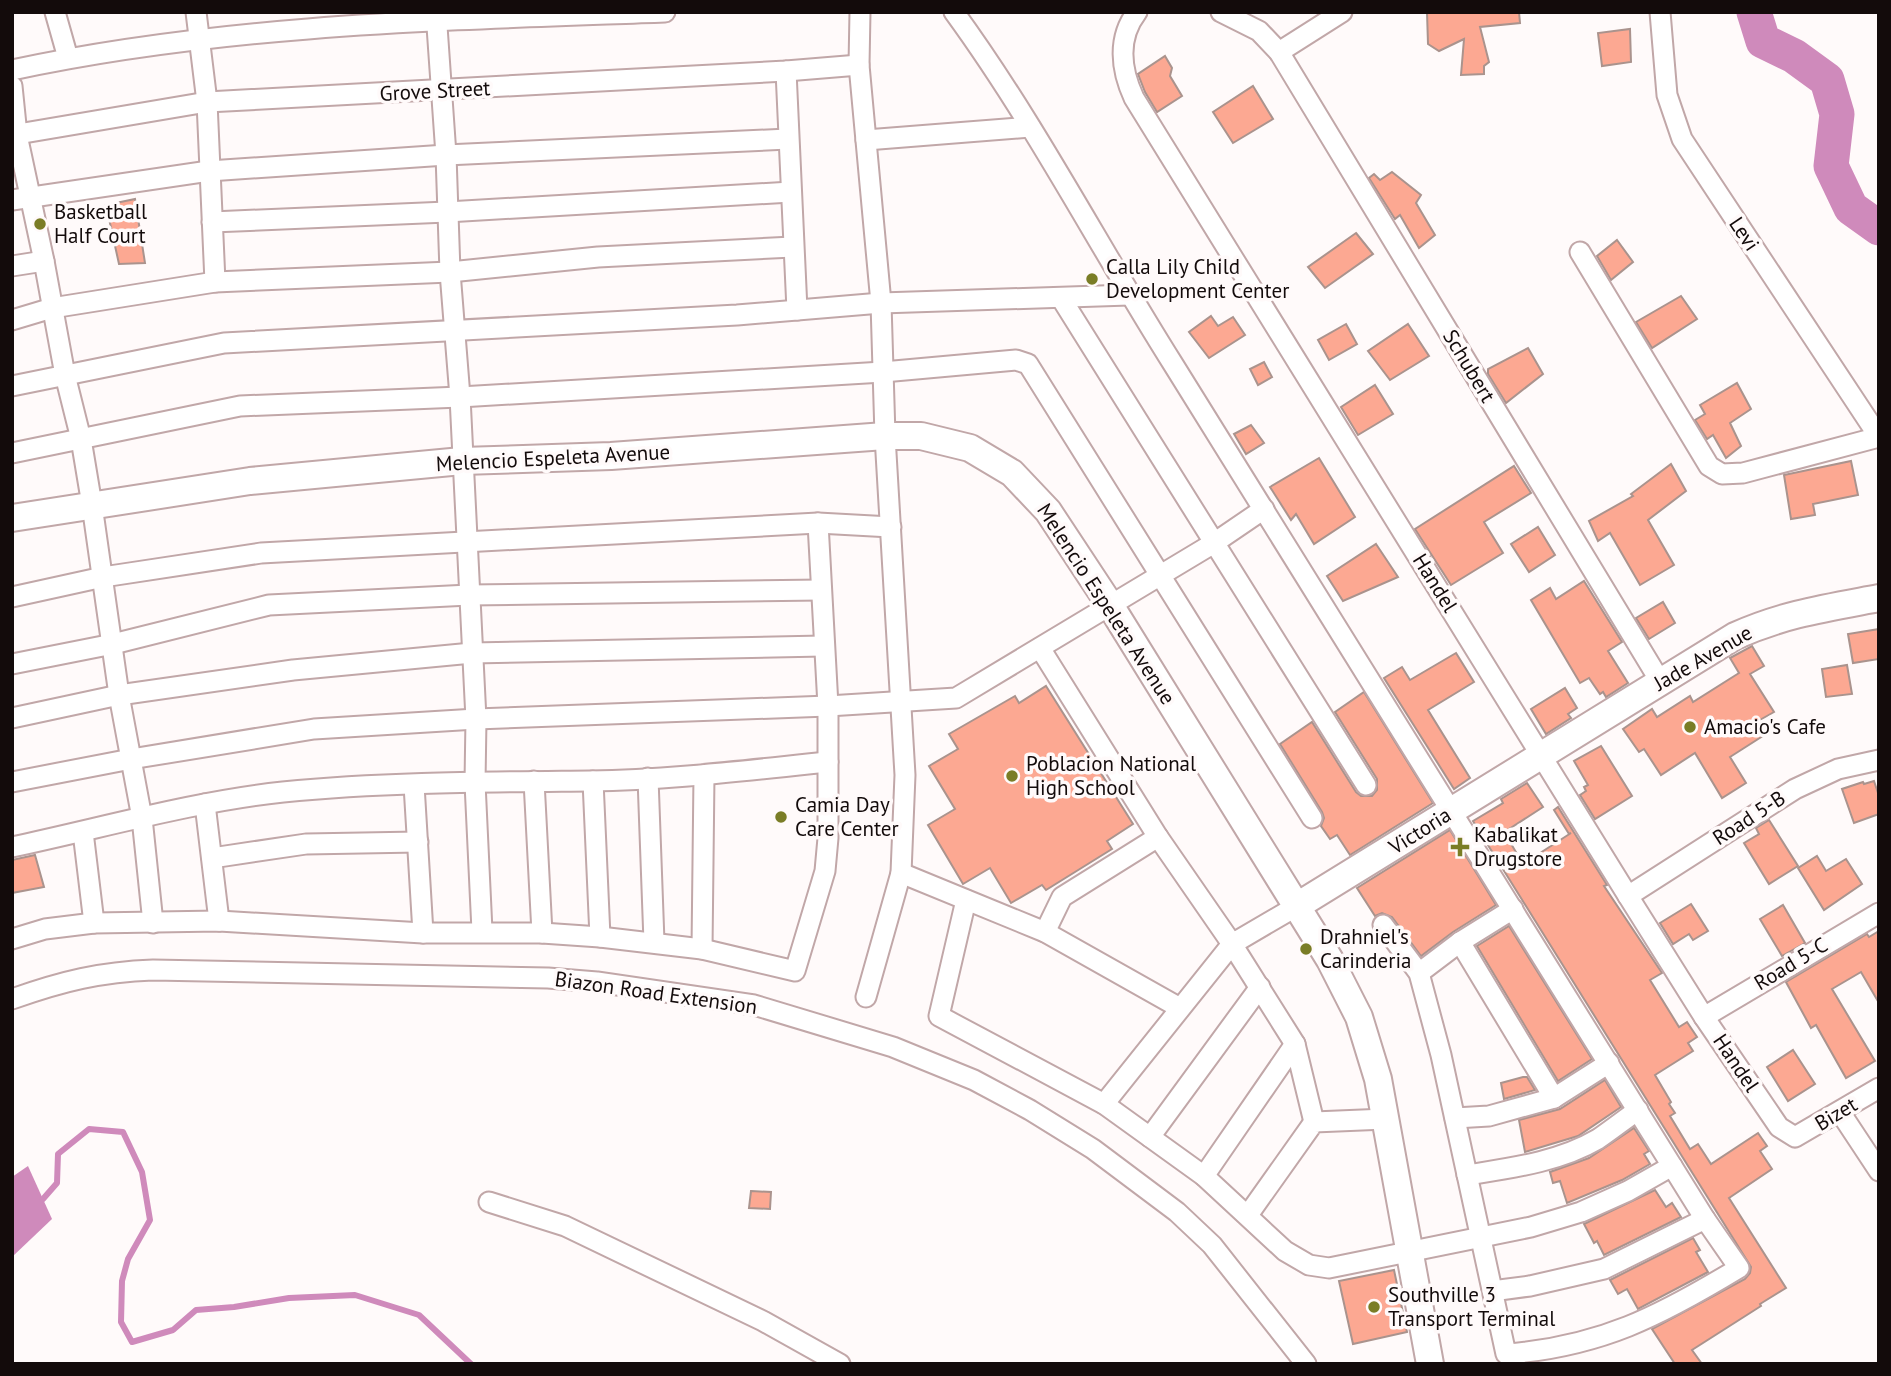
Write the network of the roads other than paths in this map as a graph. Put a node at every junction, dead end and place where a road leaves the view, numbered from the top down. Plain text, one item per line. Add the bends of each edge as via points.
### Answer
1 (55, 12) edge
2 (196, 12) edge
3 (665, 12) edge
4 (860, 12) edge
5 (954, 12) edge
6 (1137, 12) edge
7 (1221, 12) edge
8 (1342, 12) edge
9 (1660, 12) edge
10 (500, 15) edge
11 (437, 16) edge
12 (372, 19) edge
13 (199, 38) junction
14 (1279, 52) junction
15 (68, 58) junction
16 (859, 65) junction
17 (12, 70) edge
18 (786, 71) junction
19 (12, 86) edge
20 (442, 91) junction
21 (207, 103) junction
22 (1030, 127) junction
23 (14, 135) edge
24 (788, 139) junction
25 (866, 140) junction
26 (446, 155) junction
27 (209, 171) junction
28 (791, 192) junction
29 (21, 198) edge
30 (447, 212) junction
31 (212, 222) junction
32 (793, 247) junction
33 (1580, 252) dead end
34 (44, 261) junction
35 (12, 266) edge
36 (450, 272) junction
37 (215, 282) junction
38 (1129, 295) junction
39 (1061, 298) junction
40 (881, 303) junction
41 (52, 308) junction
42 (797, 310) junction
43 (12, 320) edge
44 (456, 329) junction
45 (883, 372) junction
46 (65, 375) junction
47 (12, 386) edge
48 (460, 397) junction
49 (885, 436) junction
50 (1879, 437) edge
51 (81, 439) junction
52 (12, 453) edge
53 (462, 461) junction
54 (92, 505) junction
55 (1264, 509) junction
56 (12, 518) edge
57 (818, 523) junction
58 (891, 527) junction
59 (466, 540) junction
60 (1214, 543) junction
61 (1160, 576) junction
62 (103, 577) junction
63 (821, 590) junction
64 (469, 595) junction
65 (12, 597) edge
66 (1879, 598) edge
67 (1110, 605) junction
68 (113, 644) junction
69 (823, 646) junction
70 (1040, 648) junction
71 (472, 653) junction
72 (12, 664) edge
73 (1660, 681) junction
74 (119, 695) junction
75 (900, 701) junction
76 (828, 706) junction
77 (12, 718) edge
78 (476, 719) junction
79 (1543, 756) junction
80 (131, 759) junction
81 (1879, 760) edge
82 (828, 762) junction
83 (704, 775) junction
84 (648, 778) junction
85 (534, 781) junction
86 (593, 781) junction
87 (12, 782) edge
88 (475, 783) junction
89 (414, 785) junction
90 (1366, 785) dead end
91 (205, 804) junction
92 (1453, 810) junction
93 (142, 818) junction
94 (1312, 818) dead end
95 (83, 832) junction
96 (1158, 837) junction
97 (418, 842) junction
98 (12, 848) edge
99 (212, 858) junction
100 (901, 873) junction
101 (1628, 896) junction
102 (966, 900) junction
103 (1297, 906) junction
104 (1514, 909) junction
105 (1879, 913) edge
106 (219, 922) junction
107 (94, 923) junction
108 (153, 923) junction
109 (1383, 925) dead end
110 (482, 931) junction
111 (1045, 932) junction
112 (423, 933) junction
113 (542, 933) junction
114 (600, 936) junction
115 (12, 939) edge
116 (654, 942) junction
117 (1460, 943) junction
118 (1232, 944) junction
119 (702, 949) junction
120 (1419, 973) junction
121 (1260, 987) junction
122 (866, 997) dead end
123 (12, 999) edge
124 (1180, 1008) junction
125 (1704, 1017) junction
126 (1295, 1044) junction
127 (1609, 1063) junction
128 (1879, 1088) edge
129 (1554, 1098) junction
130 (1104, 1104) junction
131 (1638, 1110) junction
132 (1840, 1112) junction
133 (1455, 1118) junction
134 (1386, 1119) junction
135 (1314, 1122) junction
136 (1794, 1135) joint
137 (1150, 1137) junction
138 (1672, 1166) junction
139 (1879, 1171) edge
140 (1467, 1175) junction
141 (1204, 1176) junction
142 (489, 1202) dead end
143 (1248, 1215) junction
144 (1705, 1219) junction
145 (1481, 1237) junction
146 (1409, 1253) junction
147 (1492, 1291) junction
148 (840, 1364) edge
149 (1306, 1364) edge
150 (1430, 1364) edge

1 - 15 street
2 - 13 street
3 - 10 street
4 - 16 street
5 - 22 street
6 - 79 street, Handel via 1123,45 1123,65 1134,99
7 - 14 street via 1259,32
8 - 14 street
9 - 50 street, Levi via 1667,95 1682,139
10 - 11 street
11 - 12 street
11 - 20 street
12 - 13 street
13 - 15 street
13 - 21 street
14 - 73 street, Schubert
15 - 17 street
16 - 18 street, Grove Street
16 - 25 street
18 - 20 street, Grove Street
18 - 24 street
19 - 23 street
20 - 21 street, Grove Street
20 - 26 street
21 - 23 street, Grove Street
21 - 27 street
22 - 25 street
22 - 38 street
23 - 29 street
24 - 26 street
24 - 28 street
25 - 40 street
26 - 27 street
26 - 30 street
27 - 29 street
27 - 31 street
28 - 30 street
28 - 32 street
29 - 34 street
30 - 31 street
30 - 36 street
31 - 37 street
32 - 36 street via 598,257
32 - 42 street
33 - 50 street via 1709,466 1722,474 1743,473
34 - 35 street
34 - 41 street
36 - 37 street
36 - 44 street
37 - 41 street
38 - 39 street
38 - 55 street
39 - 40 street
39 - 60 street
40 - 42 street
40 - 45 street
41 - 43 street
41 - 46 street
42 - 44 street
44 - 46 street via 224,343
44 - 48 street
45 - 48 street
45 - 49 street
45 - 61 street via 1016,360 1028,364
46 - 47 street
46 - 51 street
48 - 51 street via 240,406
48 - 53 street
49 - 53 street, Melencio Espeleta Avenue via 611,456
49 - 58 street
49 - 67 street, Melencio Espeleta Avenue via 950,442 970,448 1012,473 1048,511
51 - 52 street
51 - 54 street
53 - 54 street, Melencio Espeleta Avenue via 250,481
53 - 59 street
54 - 56 street, Melencio Espeleta Avenue
54 - 62 street
55 - 60 street
55 - 92 street
57 - 58 street
57 - 59 street
57 - 63 street
58 - 75 street
59 - 62 street via 261,553
59 - 64 street
60 - 61 street
60 - 90 street
61 - 67 street
61 - 94 street
62 - 65 street
62 - 68 street
63 - 64 street
63 - 69 street
64 - 68 street via 269,605
64 - 71 street
66 - 73 street, Jade Avenue via 1768,621
67 - 70 street
67 - 103 street, Melencio Espeleta Avenue
68 - 72 street
68 - 74 street
69 - 71 street
69 - 76 street
70 - 75 street via 956,698
70 - 96 street
71 - 74 street via 293,670
71 - 78 street
73 - 79 street, Jade Avenue
74 - 77 street
74 - 80 street
75 - 76 street
75 - 100 street via 905,775
76 - 78 street
76 - 82 street
78 - 80 street via 314,729
78 - 88 street
79 - 92 street, Victoria
79 - 101 street, Handel
80 - 87 street
80 - 93 street
81 - 101 street, Road 5-B via 1838,769 1795,789
82 - 83 street
82 - 119 street via 825,871 795,971
83 - 84 street
83 - 119 street
84 - 86 street
84 - 116 street
85 - 86 street
85 - 88 street
85 - 113 street
86 - 114 street
88 - 89 street
88 - 110 street
89 - 91 street via 282,792
89 - 97 street
91 - 93 street
91 - 99 street
92 - 103 street, Victoria
92 - 104 street
93 - 95 street
93 - 108 street
95 - 98 street
95 - 107 street
96 - 111 street via 1062,897
96 - 118 street
97 - 99 street via 306,844
97 - 112 street
99 - 106 street
100 - 102 street
100 - 122 street
101 - 125 street, Handel
102 - 111 street
102 - 130 street via 939,1016
103 - 118 street
103 - 134 street, Melencio Espeleta Avenue via 1359,1017
104 - 117 street
104 - 127 street
105 - 125 street, Road 5-C
106 - 108 street
106 - 112 street
107 - 108 street
107 - 115 street
109 - 120 street
110 - 112 street
110 - 113 street
111 - 124 street
113 - 114 street
114 - 116 street
116 - 119 street
117 - 120 street
117 - 129 street
118 - 121 street
118 - 124 street
120 - 133 street
121 - 126 street
121 - 137 street
123 - 149 street, Biazon Road Extension via 98,974 153,970 548,978 691,994 765,1008 893,1047 974,1080 1093,1150 1168,1205 1212,1245
124 - 130 street
125 - 136 street, Handel via 1779,1127
126 - 135 street
126 - 141 street
127 - 129 street
127 - 131 street
128 - 132 street, Bizet
129 - 133 street via 1489,1116
130 - 137 street
131 - 138 street
131 - 140 street via 1563,1155
132 - 136 street, Bizet via 1804,1134
132 - 139 street
133 - 140 street
134 - 135 street
134 - 146 street, Melencio Espeleta Avenue
135 - 143 street
137 - 141 street
138 - 144 street
138 - 145 street via 1581,1212
140 - 145 street
141 - 143 street
142 - 148 street via 565,1226 763,1321
143 - 146 street via 1285,1251 1309,1265 1329,1268
144 - 147 street via 1604,1269
144 - 147 street via 1739,1268 1644,1321 1600,1338 1506,1354
145 - 146 street
145 - 147 street
146 - 150 street, Melencio Espeleta Avenue

